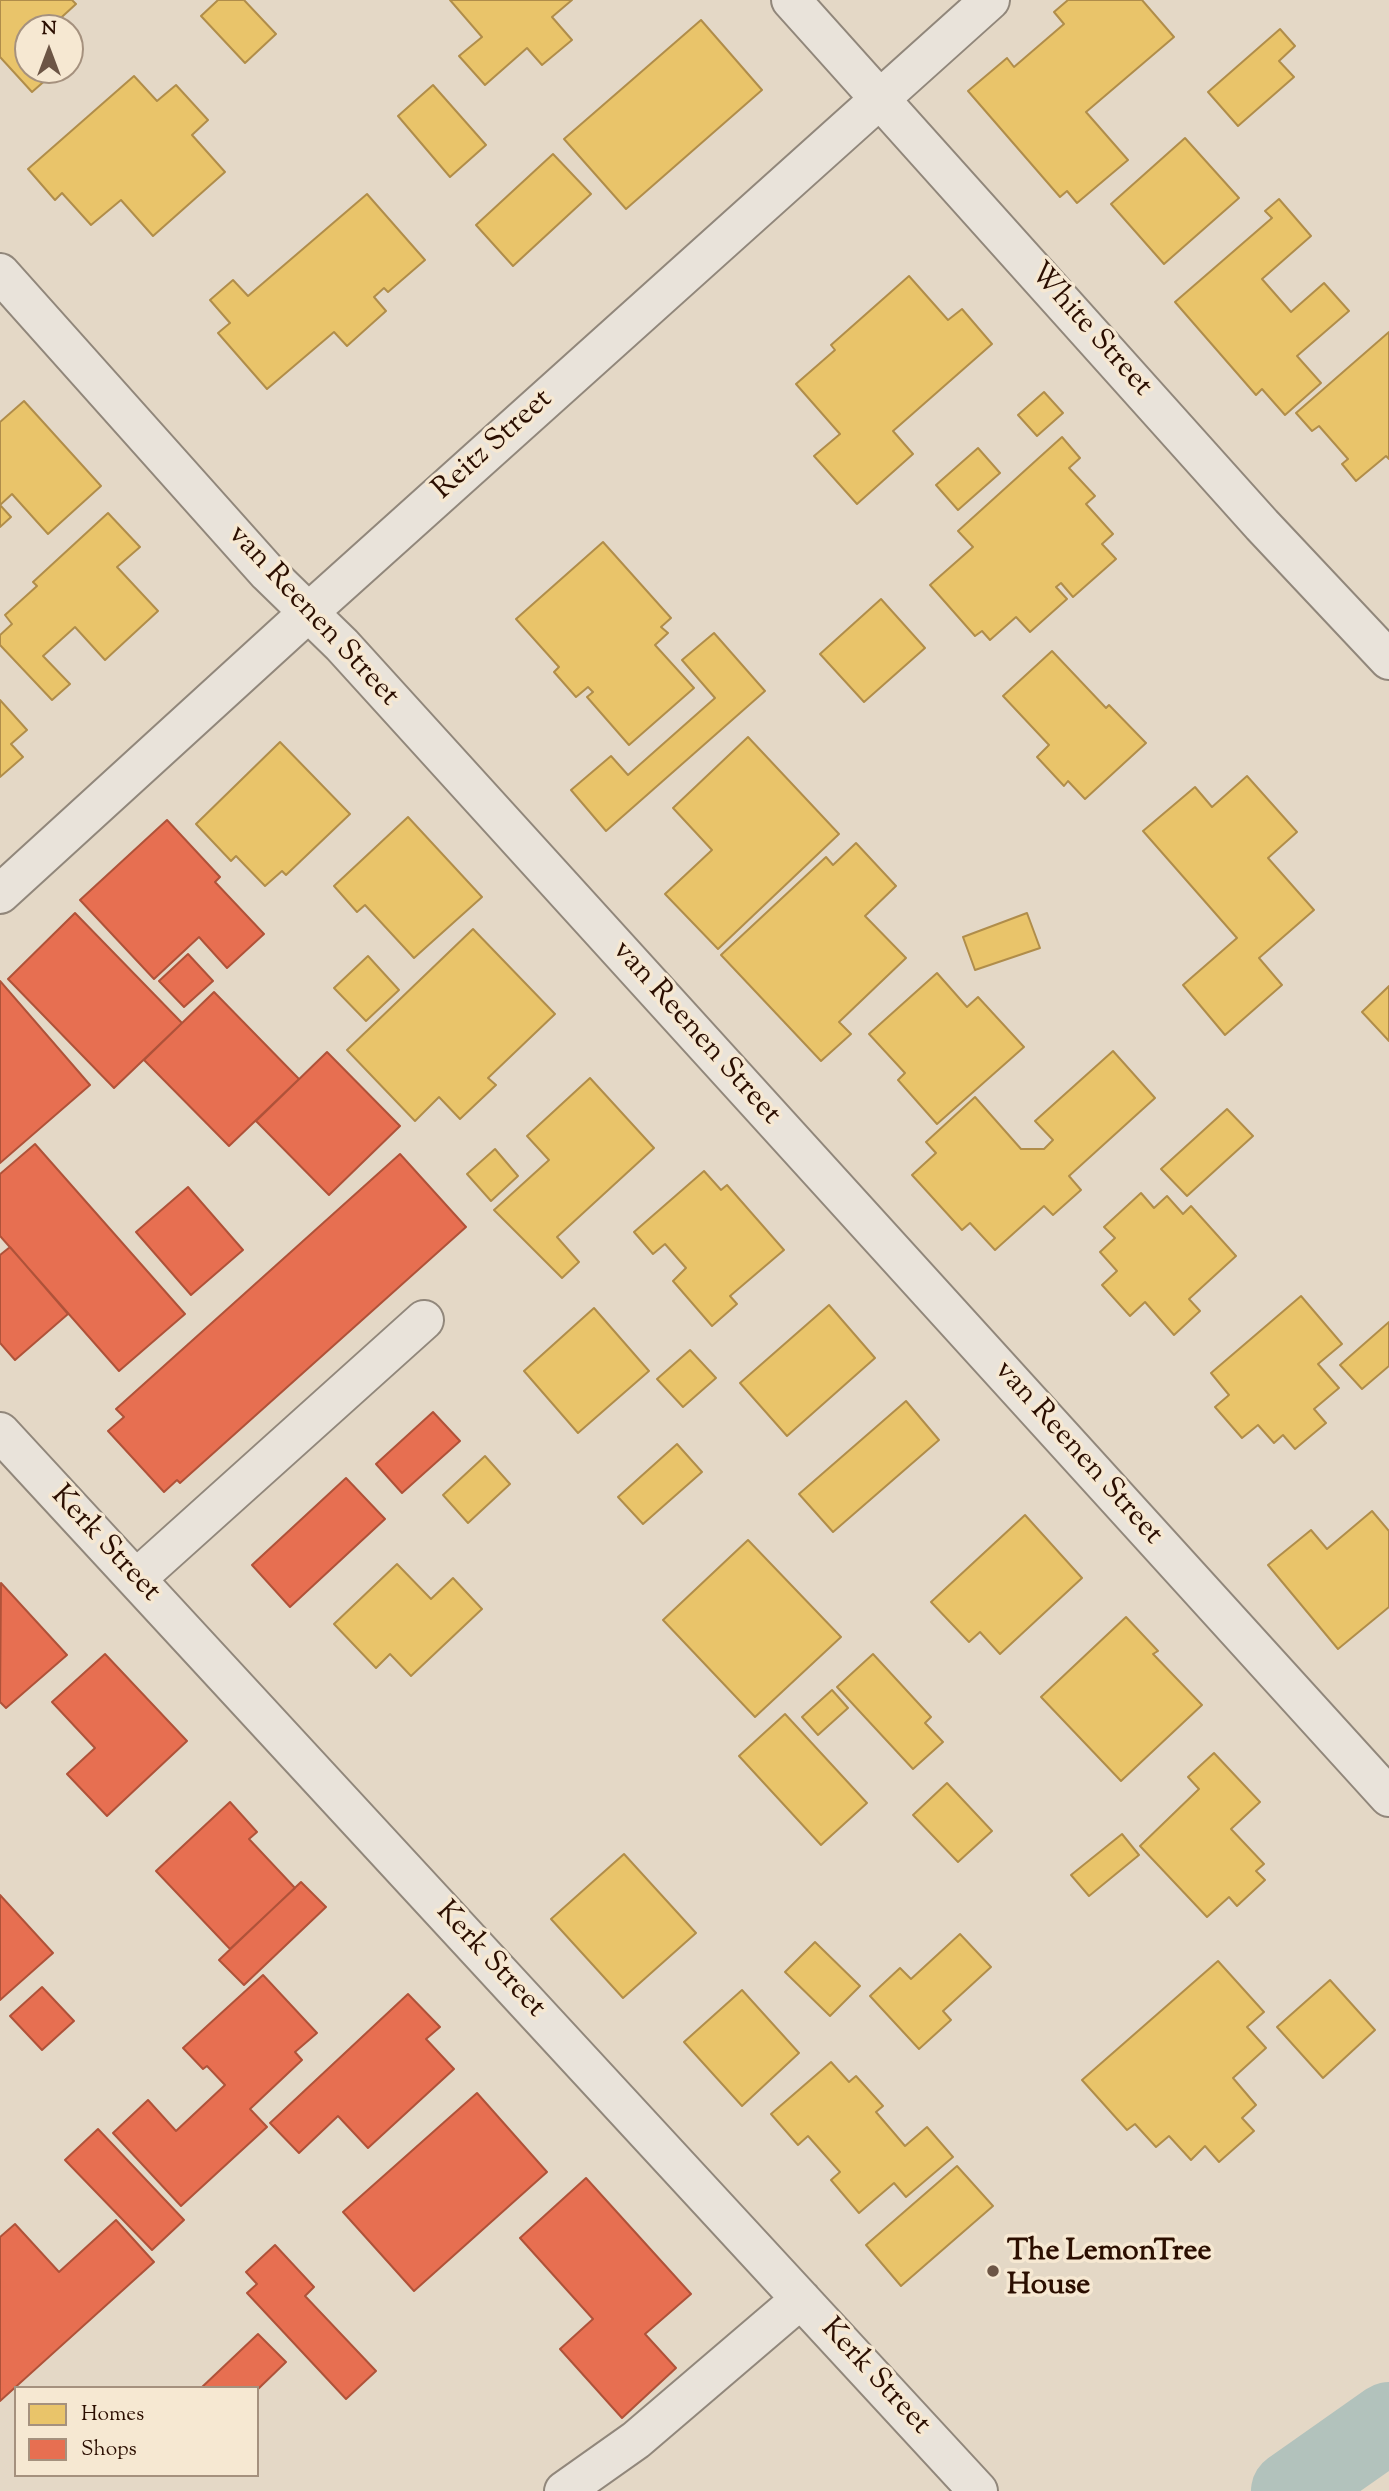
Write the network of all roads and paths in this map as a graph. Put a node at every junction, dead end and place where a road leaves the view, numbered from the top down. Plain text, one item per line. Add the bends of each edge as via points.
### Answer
1 (791, 0) edge
2 (990, 0) edge
3 (883, 100) junction
4 (0, 273) edge
5 (310, 611) junction
6 (1389, 660) edge
7 (0, 894) edge
8 (424, 1320) dead end
9 (0, 1432) edge
10 (136, 1579) junction
11 (1389, 1797) edge
12 (801, 2299) junction
13 (564, 2491) edge
14 (978, 2491) edge

1 - 3 street, White Street
2 - 3 street, Reitz Street
3 - 5 street, Reitz Street
3 - 6 street, White Street via 1262,525
4 - 5 street, van Reenen Street via 268,573
5 - 7 street, Reitz Street
5 - 11 street, van Reenen Street
8 - 10 street
9 - 10 street, Kerk Street
10 - 12 street, Kerk Street
12 - 13 street via 636,2440
12 - 14 street, Kerk Street

